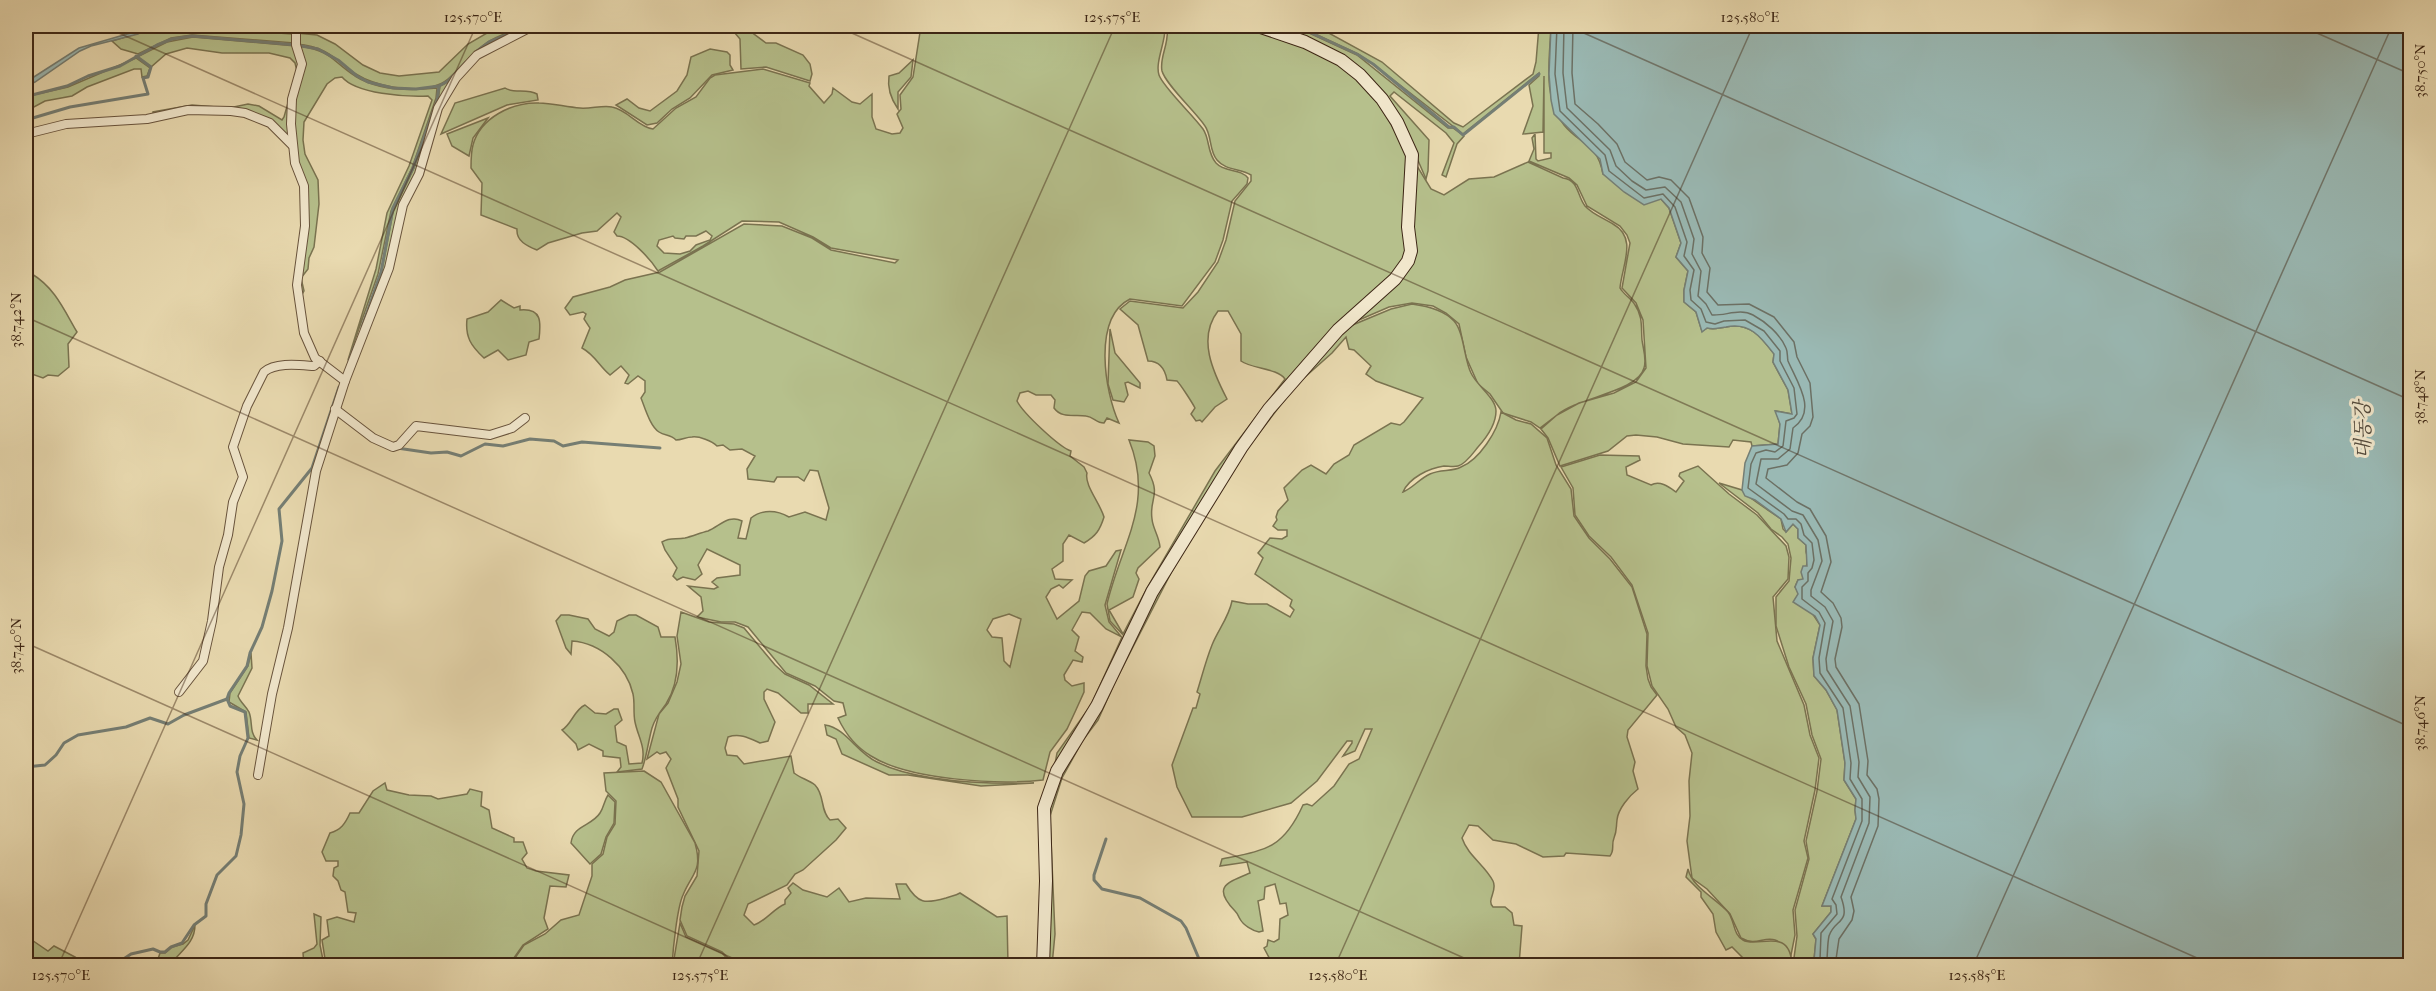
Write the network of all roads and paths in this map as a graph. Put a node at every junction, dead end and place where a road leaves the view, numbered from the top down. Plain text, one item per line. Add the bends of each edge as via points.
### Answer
1 (296, 26) edge
2 (533, 26) edge
3 (1258, 26) edge
4 (26, 134) edge
5 (292, 145) junction
6 (320, 361) junction
7 (345, 381) junction
8 (335, 409) junction
9 (525, 418) dead end
10 (178, 692) dead end
11 (258, 775) dead end
12 (1043, 966) edge

1 - 5 street via 302,64 292,99
2 - 7 street via 477,55 445,94 430,130 419,174 402,205 389,268
3 - 12 street via 1305,42 1341,60 1382,99 1412,155 1408,227 1411,251 1395,279 1338,330 1269,409 1241,448 1152,592 1097,706 1057,771 1044,807
4 - 5 street via 66,124 147,119 188,110 231,111 270,123
5 - 6 street via 305,204 297,285 307,344
6 - 7 street
6 - 10 street via 314,366 269,368 247,406 233,447 243,477 233,502 203,661
7 - 8 street
8 - 9 street via 372,438 393,447 416,426 490,435 512,428
8 - 11 street via 316,471

